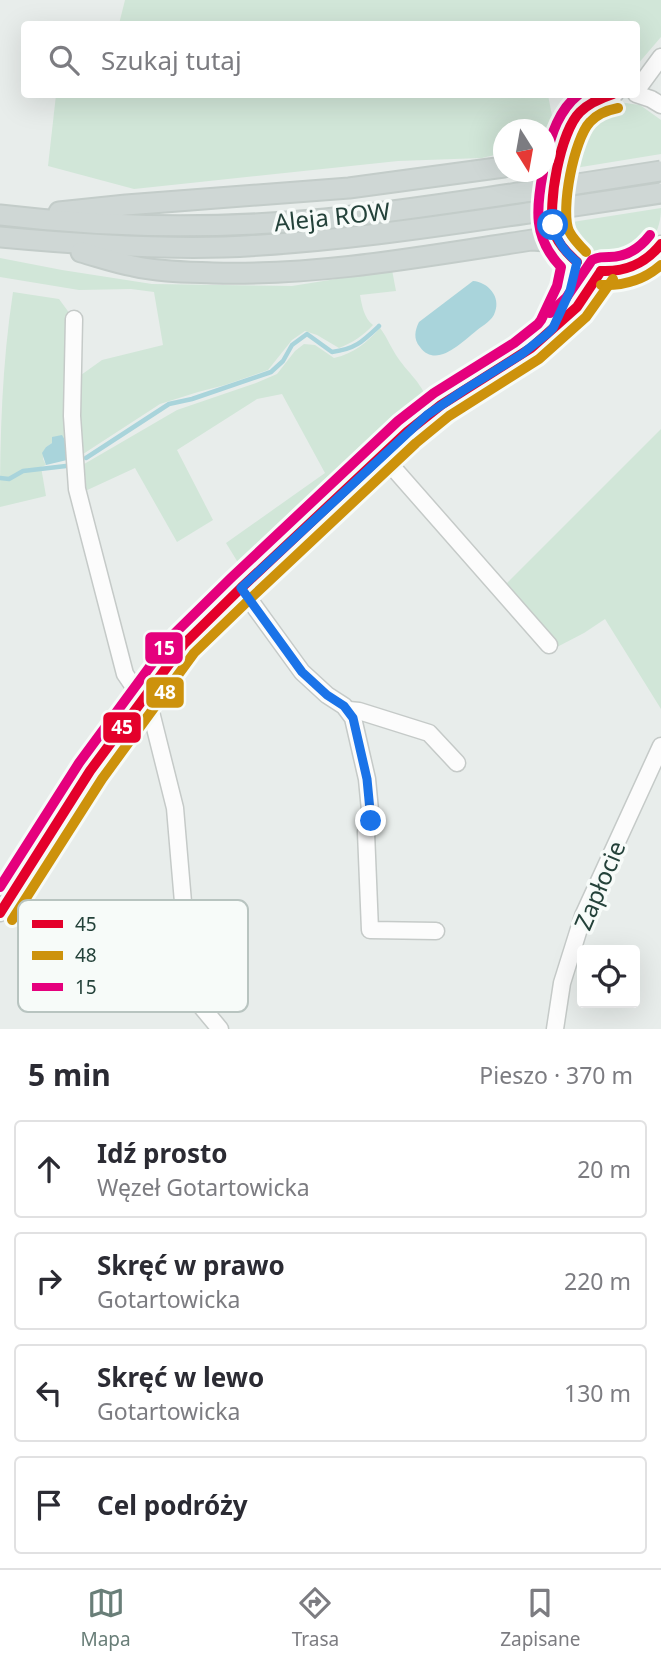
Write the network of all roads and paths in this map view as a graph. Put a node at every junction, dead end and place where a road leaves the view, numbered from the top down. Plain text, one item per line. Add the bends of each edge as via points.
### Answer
1 (661, 57) edge
2 (640, 87) edge
3 (640, 94) edge
4 (601, 98) edge
5 (660, 100) edge
6 (556, 152) edge
7 (493, 168) edge
8 (661, 171) edge
9 (553, 182) edge
10 (661, 193) edge
11 (9, 216) edge
12 (0, 237) edge
13 (36, 240) junction
14 (559, 242) junction
15 (661, 244) edge
16 (577, 262) junction
17 (601, 271) junction
18 (74, 319) dead end
19 (553, 328) junction
20 (382, 455) junction
21 (241, 588) junction
22 (549, 645) dead end
23 (142, 699) junction
24 (349, 710) junction
25 (661, 746) edge
26 (457, 764) dead end
27 (183, 900) edge
28 (0, 913) edge
29 (436, 931) dead end
30 (206, 1012) edge
31 (220, 1029) edge
32 (555, 1029) edge

1 - 2 street
3 - 5 street
4 - 6 street via 577,115
7 - 11 main road via 349,188
8 - 11 main road, Aleja ROW, bridge via 350,216 224,225 119,225
9 - 14 street via 553,225
10 - 13 main road, Aleja ROW, bridge via 373,235 274,244 143,247
12 - 13 main road, Aleja ROW
13 - 14 main road via 135,267 232,274 317,271 532,240
14 - 16 street
15 - 17 street via 637,265
16 - 17 street
16 - 19 street
17 - 19 street via 577,307
18 - 23 street via 72,416 77,489 125,674
19 - 20 street via 522,354 427,415
20 - 21 street
20 - 22 street
21 - 23 street via 184,644
21 - 24 street via 302,672
23 - 27 street via 151,712 175,808
23 - 28 street via 90,771
24 - 26 street via 429,733
24 - 29 street via 367,779 370,930
25 - 32 street, Zapłocie via 583,916 562,983
30 - 31 street

